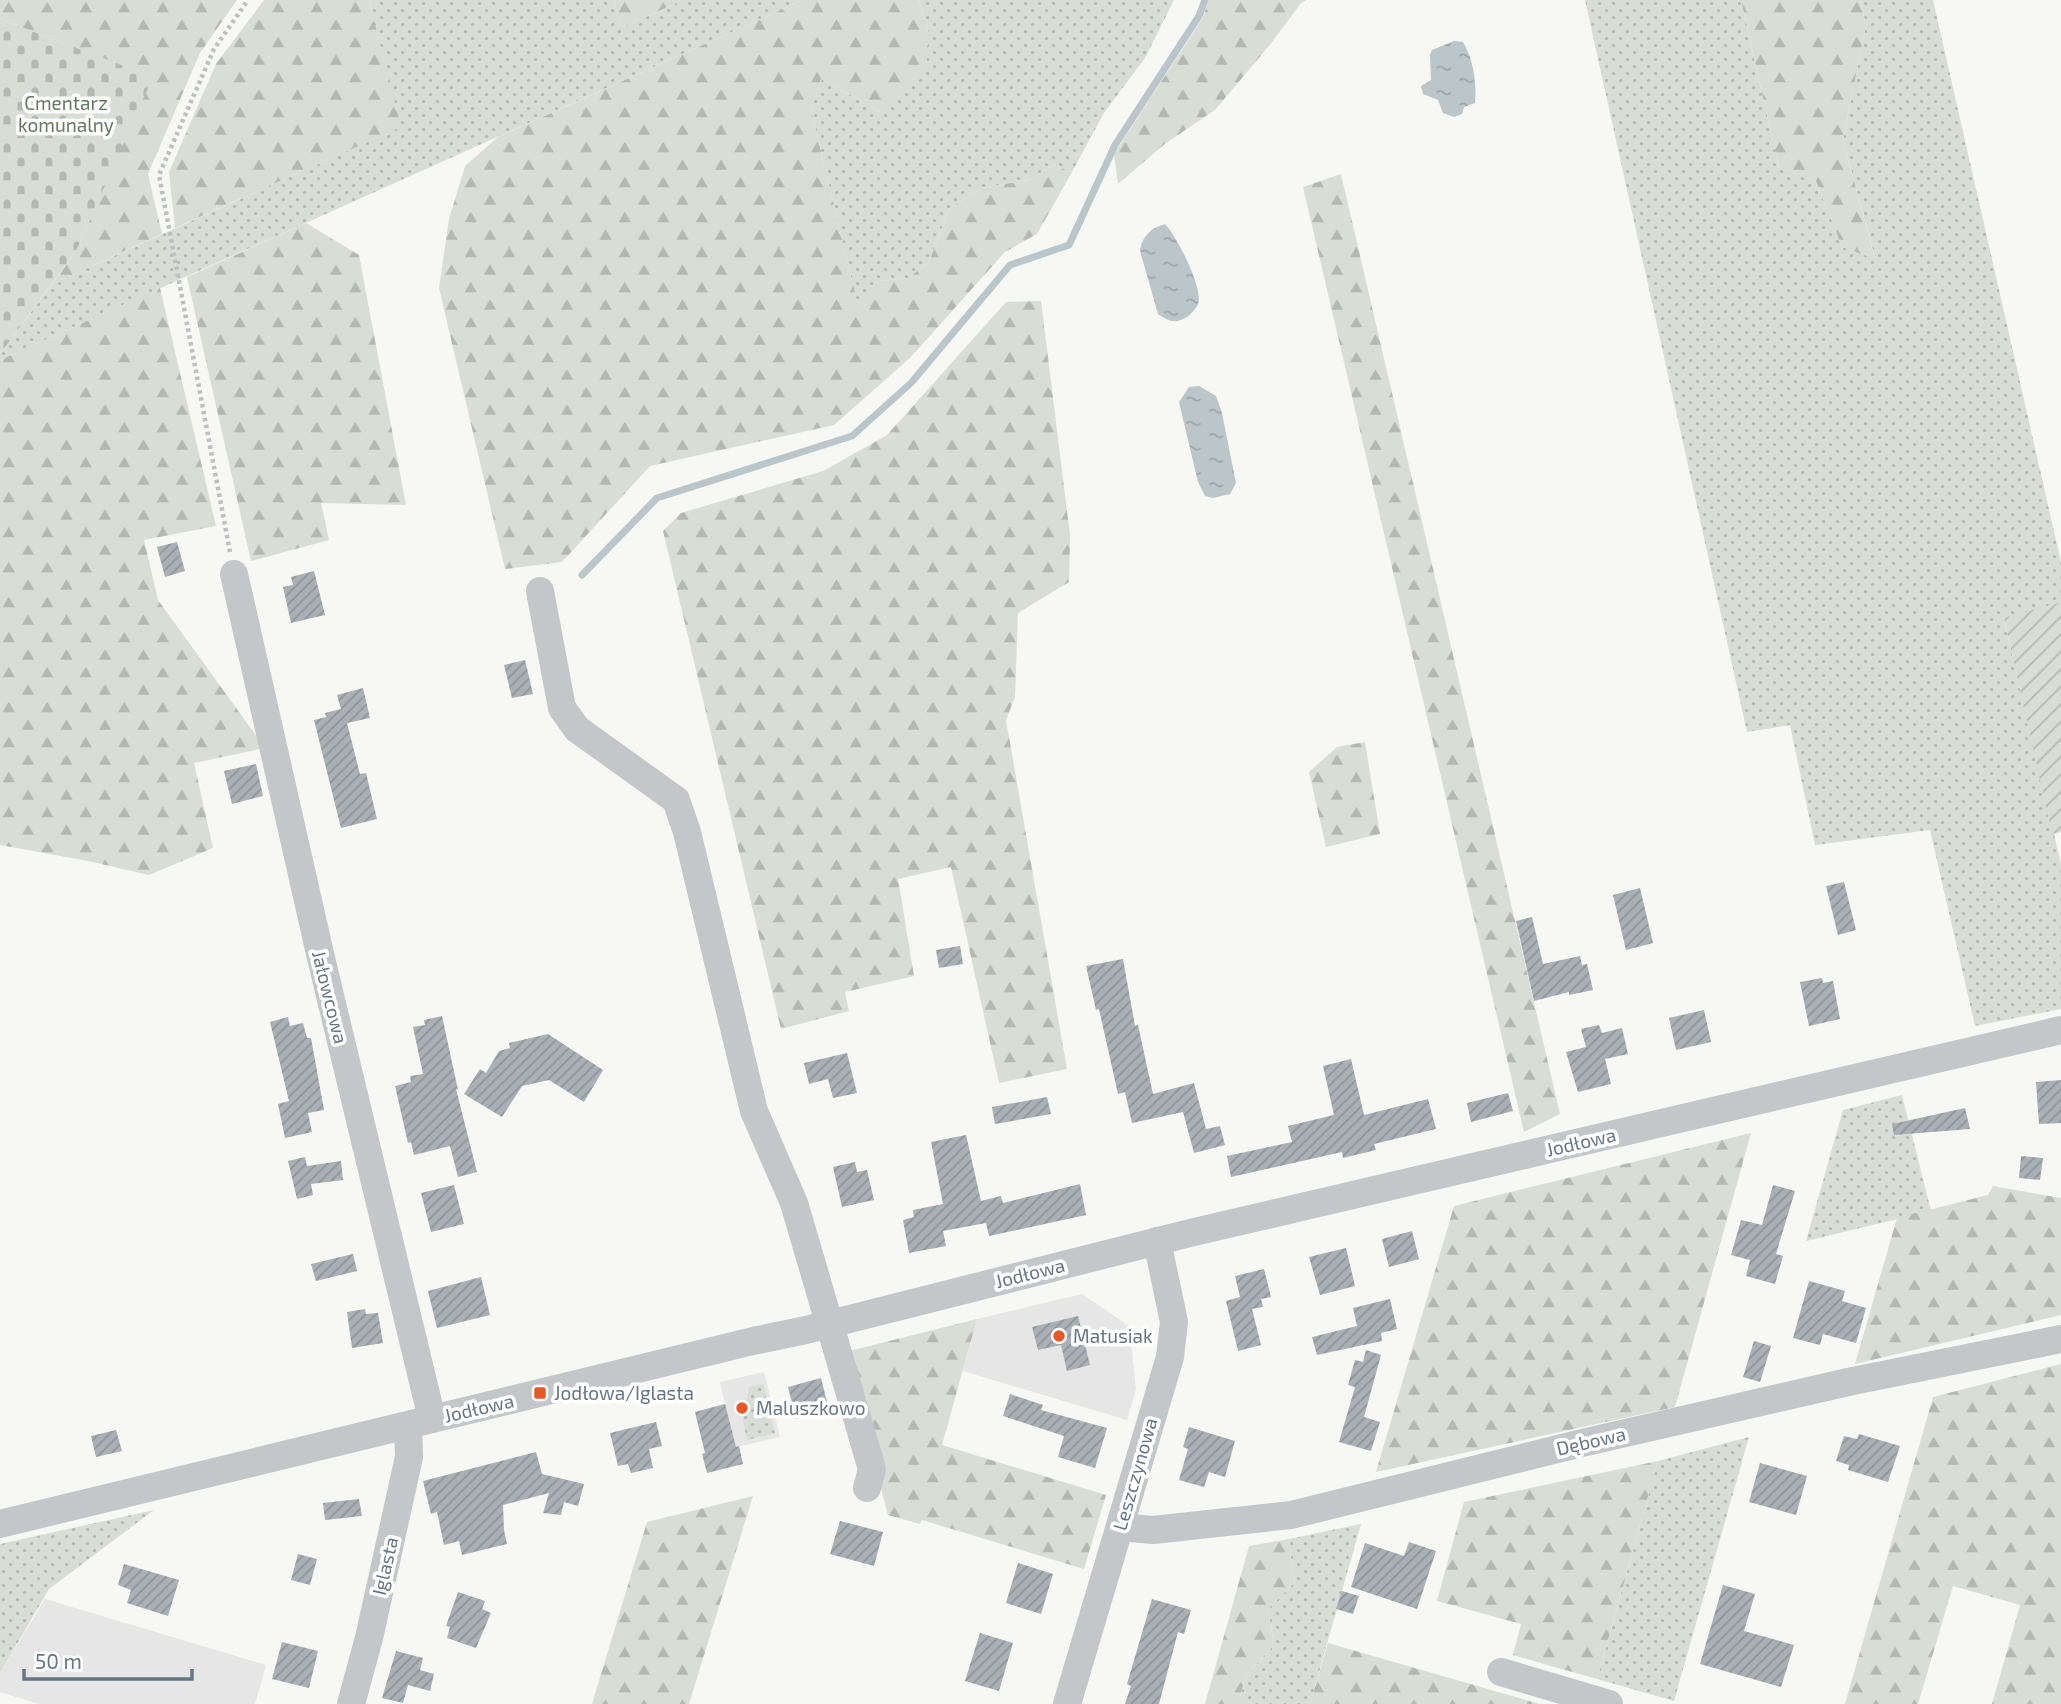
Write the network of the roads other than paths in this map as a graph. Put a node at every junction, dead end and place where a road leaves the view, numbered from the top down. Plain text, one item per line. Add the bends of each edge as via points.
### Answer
1 (234, 574) road end
2 (540, 591) dead end
3 (2061, 1030) edge
4 (1157, 1241) junction
5 (828, 1324) junction
6 (2061, 1339) edge
7 (420, 1422) junction
8 (867, 1488) dead end
9 (0, 1524) edge
10 (1120, 1527) junction
11 (1501, 1672) dead end
12 (351, 1704) edge
13 (1067, 1704) edge
14 (1609, 1704) edge

1 - 7 street, Jałowcowa
2 - 5 street via 562,708 578,729 676,800 754,1111 794,1203
3 - 4 street, Jodłowa
4 - 5 street, Jodłowa
4 - 10 street, Leszczynowa via 1174,1322
5 - 7 street, Jodłowa
5 - 8 street via 872,1469
6 - 10 street, Dębowa via 1595,1440 1291,1515 1153,1530
7 - 9 street, Jodłowa
7 - 12 street, Iglasta
10 - 13 street, Leszczynowa
11 - 14 street

